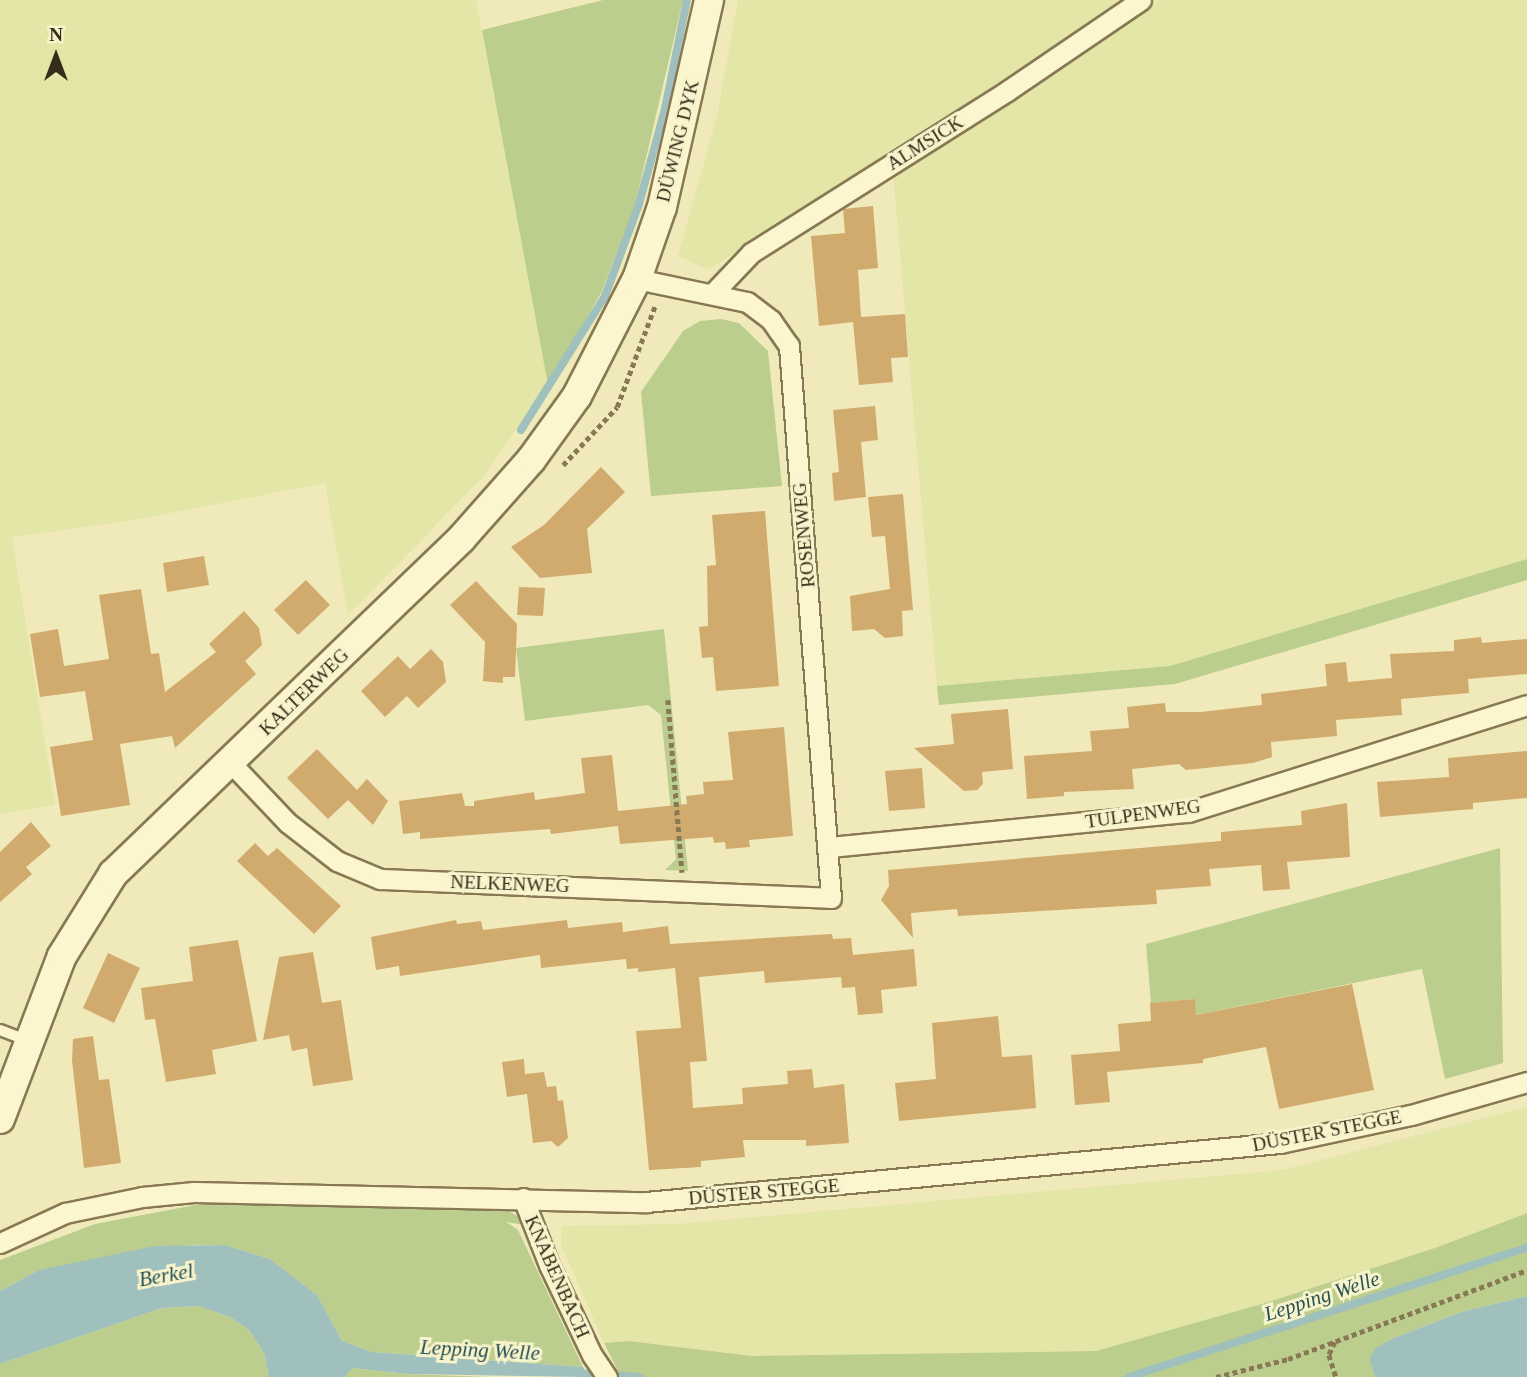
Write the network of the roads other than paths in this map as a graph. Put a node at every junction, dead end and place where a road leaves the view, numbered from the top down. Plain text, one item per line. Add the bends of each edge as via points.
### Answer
1 (709, 0) edge
2 (1141, 0) edge
3 (637, 279) junction
4 (713, 292) junction
5 (1527, 705) edge
6 (231, 763) junction
7 (829, 847) junction
8 (831, 898) joint
9 (0, 1031) edge
10 (27, 1041) junction
11 (1527, 1082) edge
12 (0, 1119) edge
13 (523, 1198) junction
14 (0, 1243) edge
15 (607, 1377) edge

1 - 3 street, DÜWING DYK via 678,146
2 - 4 street, ALMSICK via 751,253
3 - 4 street, ROSENWEG
3 - 6 street, KALTERWEG via 577,396 513,481 391,610
4 - 7 street, ROSENWEG via 747,302 771,320 789,346
5 - 7 street, TULPENWEG via 1188,813
6 - 8 street, NELKENWEG via 307,839 337,862 380,879
6 - 10 street, KALTERWEG via 113,874 62,956
7 - 8 street, ROSENWEG
9 - 10 lane
10 - 12 street, KALTERWEG
11 - 13 street, DÜSTER STEGGE via 1411,1115 1280,1143 646,1202
13 - 14 street, DÜSTER STEGGE via 194,1192 65,1213
13 - 15 street, KNABENBACH via 592,1355

